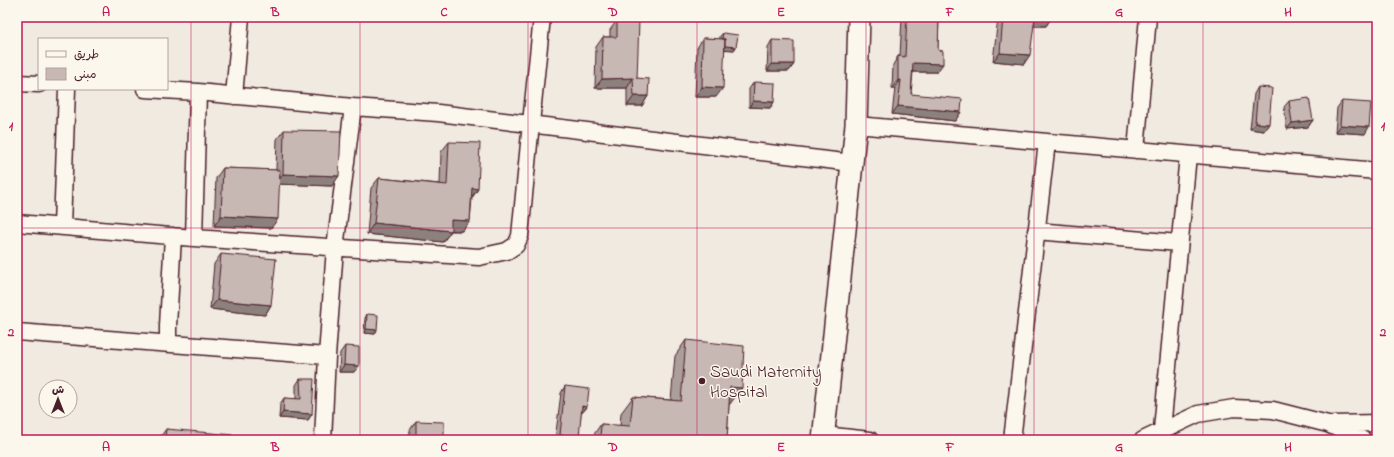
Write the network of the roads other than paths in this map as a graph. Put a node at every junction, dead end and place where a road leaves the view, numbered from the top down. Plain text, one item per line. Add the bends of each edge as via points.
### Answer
1 (241, 17) edge
2 (542, 17) edge
3 (859, 17) edge
4 (1148, 17) edge
5 (17, 83) edge
6 (38, 84) edge
7 (67, 90) edge
8 (163, 90) edge
9 (198, 92) junction
10 (234, 96) junction
11 (352, 107) junction
12 (531, 123) junction
13 (856, 125) junction
14 (1047, 142) junction
15 (1136, 150) junction
16 (1188, 155) junction
17 (852, 163) junction
18 (1377, 172) edge
19 (17, 223) edge
20 (62, 226) junction
21 (1036, 231) junction
22 (173, 236) junction
23 (194, 238) junction
24 (1179, 243) junction
25 (335, 248) junction
26 (17, 332) edge
27 (168, 343) junction
28 (327, 356) junction
29 (1377, 423) edge
30 (1328, 424) junction
31 (1161, 435) edge
32 (824, 437) edge
33 (323, 440) edge
34 (870, 440) edge
35 (1012, 440) edge
36 (1143, 440) edge
37 (1363, 440) edge

1 - 10 street
2 - 12 street
3 - 13 street
4 - 15 street
5 - 6 street
7 - 20 street
8 - 9 street
9 - 10 street
9 - 23 street
10 - 11 street
11 - 12 street
11 - 25 street
12 - 17 street
12 - 25 street via 520,236 516,246 507,251 479,257
13 - 14 street
13 - 17 street
14 - 15 street
14 - 21 street
15 - 16 street
16 - 18 street
16 - 24 street
17 - 32 street
19 - 20 street
20 - 22 street
21 - 24 street
21 - 35 street
22 - 23 street
22 - 27 street
23 - 25 street
24 - 31 street
25 - 28 street
26 - 27 street
27 - 28 street
28 - 33 street
29 - 30 street
30 - 31 street via 1273,410 1234,408 1198,414
30 - 37 street
31 - 36 street
32 - 34 street

